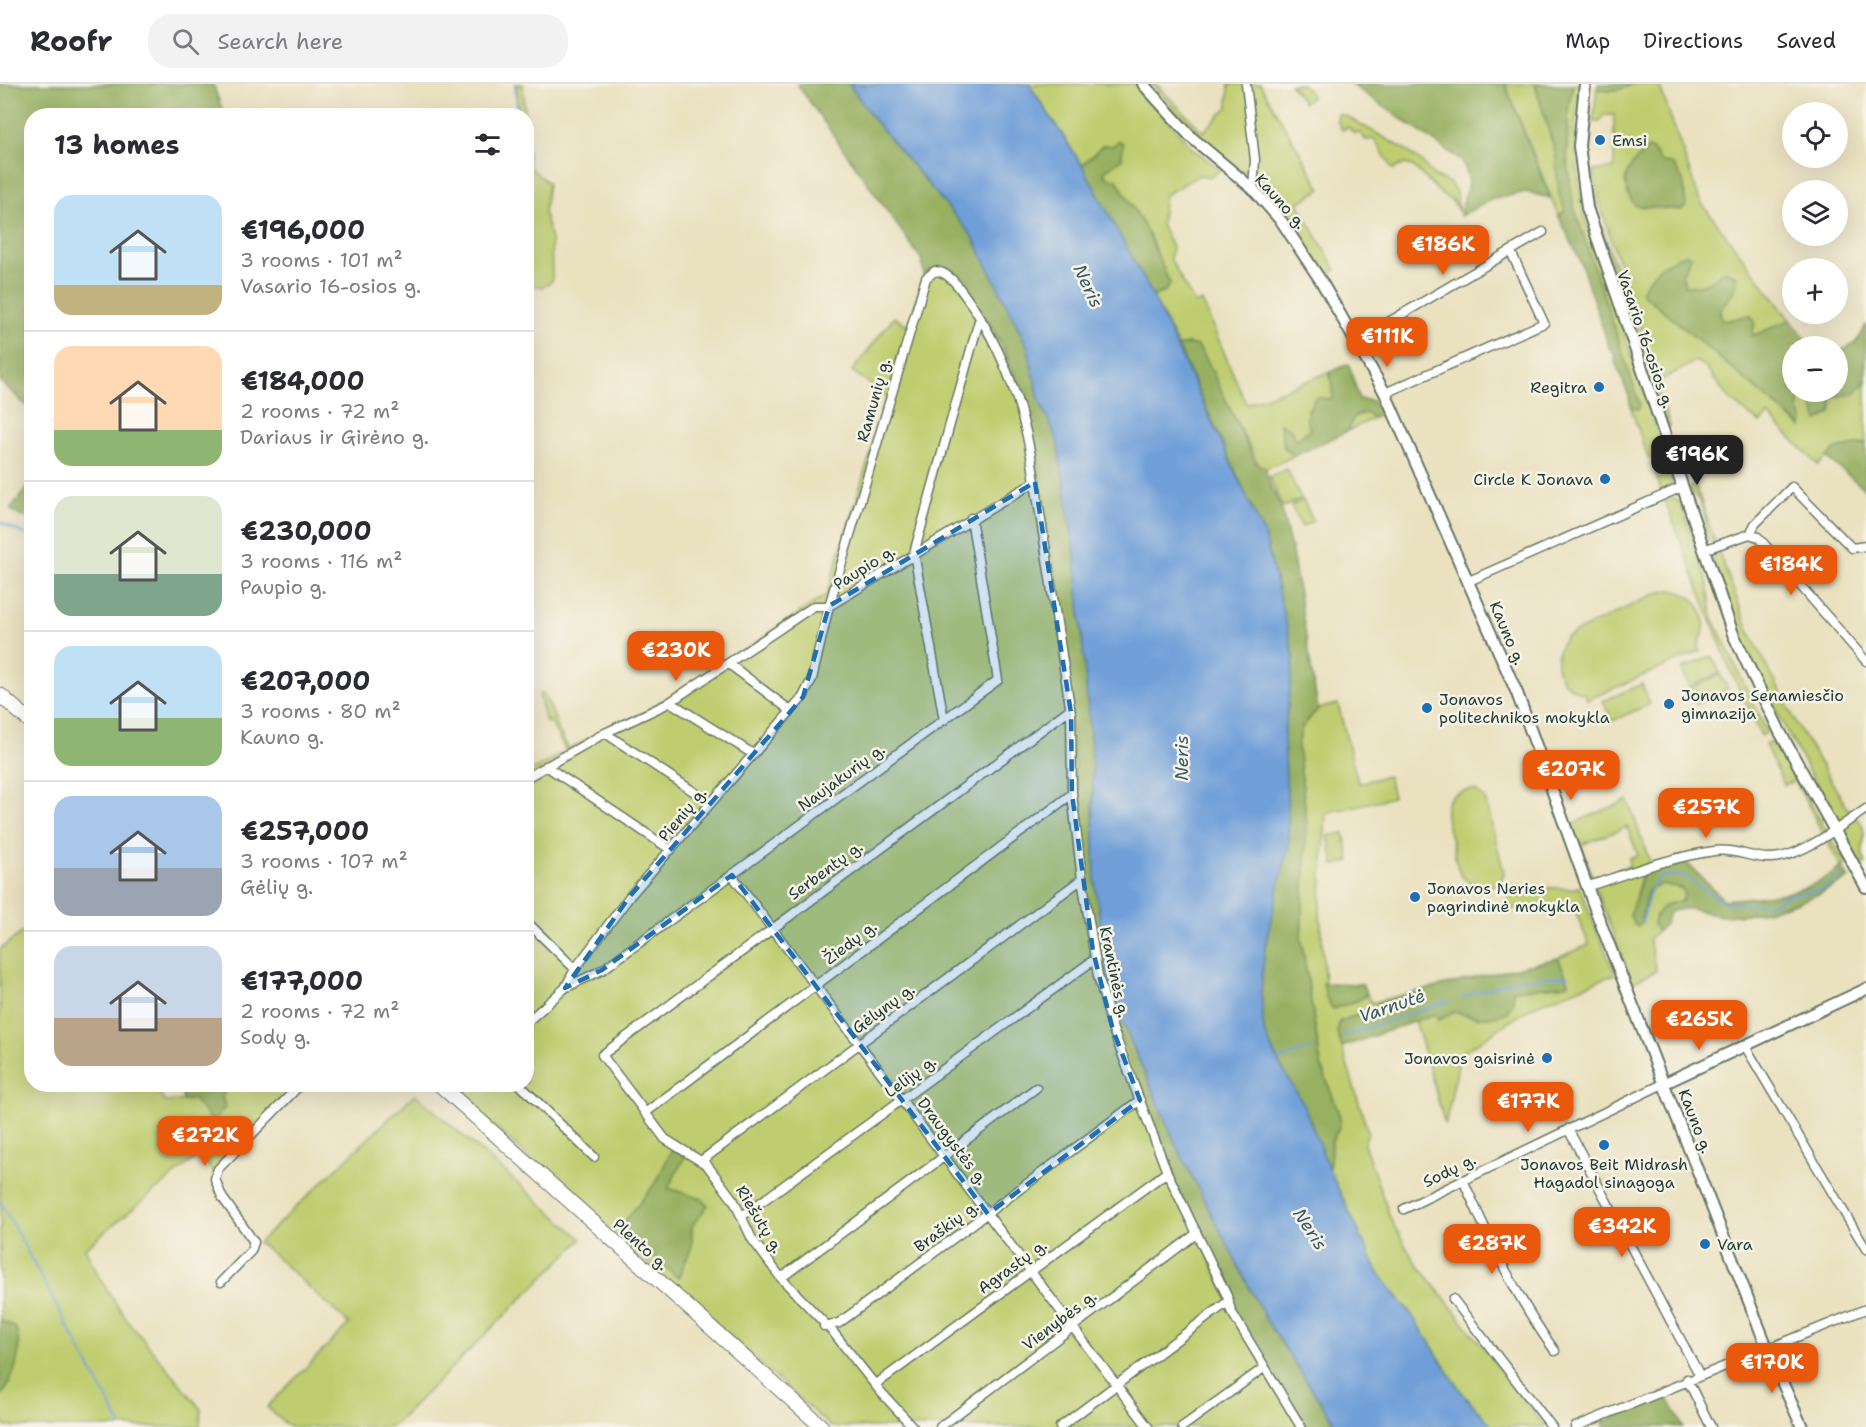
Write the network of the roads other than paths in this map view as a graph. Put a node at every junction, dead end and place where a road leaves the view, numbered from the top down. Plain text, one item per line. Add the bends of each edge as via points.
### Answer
1 (1143, 84) edge
2 (1246, 84) edge
3 (1585, 84) edge
4 (1253, 189) junction
5 (1543, 232) dead end
6 (1511, 252) junction
7 (980, 317) junction
8 (1356, 340) junction
9 (1385, 393) junction
10 (1035, 482) junction
11 (1682, 487) junction
12 (971, 519) junction
13 (1750, 534) junction
14 (1866, 546) edge
15 (1703, 550) junction
16 (915, 553) junction
17 (1469, 581) junction
18 (829, 606) junction
19 (1866, 661) edge
20 (729, 664) junction
21 (0, 695) edge
22 (670, 702) junction
23 (1070, 709) junction
24 (790, 711) junction
25 (24, 716) edge
26 (944, 720) junction
27 (605, 733) junction
28 (753, 754) junction
29 (546, 766) junction
30 (534, 773) edge
31 (1072, 794) junction
32 (711, 803) junction
33 (1866, 809) edge
34 (1834, 830) junction
35 (671, 850) junction
36 (732, 875) junction
37 (1082, 879) junction
38 (1586, 887) junction
39 (1866, 887) edge
40 (773, 927) junction
41 (534, 929) edge
42 (1095, 959) junction
43 (575, 969) junction
44 (817, 985) junction
45 (565, 988) junction
46 (1866, 989) edge
47 (534, 1016) edge
48 (860, 1043) junction
49 (1745, 1046) junction
50 (603, 1059) joint
51 (1665, 1083) junction
52 (1036, 1088) dead end
53 (293, 1092) edge
54 (447, 1092) edge
55 (453, 1092) edge
56 (527, 1092) edge
57 (450, 1095) junction
58 (903, 1099) junction
59 (1140, 1100) junction
60 (645, 1113) junction
61 (1568, 1129) junction
62 (594, 1157) dead end
63 (946, 1157) junction
64 (701, 1161) junction
65 (1167, 1172) junction
66 (1463, 1180) junction
67 (1404, 1209) dead end
68 (988, 1214) junction
69 (742, 1216) junction
70 (1196, 1234) junction
71 (1866, 1249) edge
72 (1031, 1271) junction
73 (781, 1278) junction
74 (221, 1282) dead end
75 (1453, 1299) dead end
76 (1229, 1301) junction
77 (1866, 1309) edge
78 (824, 1326) junction
79 (1074, 1328) junction
80 (1768, 1350) junction
81 (1555, 1351) dead end
82 (1265, 1367) junction
83 (1699, 1374) junction
84 (1686, 1380) junction
85 (875, 1385) junction
86 (1115, 1385) junction
87 (822, 1427) edge
88 (913, 1427) edge
89 (940, 1427) edge
90 (1060, 1427) edge
91 (1148, 1427) edge
92 (1182, 1427) edge
93 (1300, 1427) edge
94 (1552, 1427) edge
95 (1575, 1427) edge
96 (1712, 1427) edge
97 (1802, 1427) edge

1 - 4 main road, Kauno g. via 1191,137
2 - 4 street via 1255,160
3 - 11 main road, Vasario 16-osios g. via 1579,146 1586,203
4 - 8 main road, Kauno g. via 1298,242
5 - 6 street
6 - 8 street
6 - 9 street via 1544,323
7 - 10 street via 1006,368 1024,423
7 - 16 street
7 - 18 street, Ramunių g. via 946,274 935,271 926,278
8 - 9 main road, Kauno g.
9 - 17 main road, Kauno g.
10 - 12 street, Paupio g.
10 - 23 street, Krantinės g.
11 - 15 main road, Vasario 16-osios g.
11 - 17 street
12 - 16 street, Paupio g.
12 - 26 street, Naujakurių g. via 998,680
13 - 14 street via 1792,487 1852,548
13 - 15 street
13 - 19 street via 1758,537
15 - 34 main road, Vasario 16-osios g. via 1751,675
16 - 18 street, Paupio g.
16 - 26 street
17 - 38 main road, Kauno g. via 1521,705
18 - 20 street, Paupio g. via 814,606
18 - 24 street, Pienių g. via 812,679
20 - 22 street, Paupio g.
20 - 24 street
21 - 25 highway
22 - 27 street, Paupio g.
22 - 28 street
23 - 31 street, Krantinės g.
23 - 40 street, Serbentų g.
24 - 28 street, Pienių g.
26 - 36 street, Naujakurių g.
27 - 29 street, Paupio g.
27 - 32 street
28 - 32 street, Pienių g.
29 - 30 street, Paupio g.
29 - 35 street
31 - 37 street, Krantinės g.
31 - 44 street, Žiedų g.
32 - 35 street, Pienių g.
33 - 34 street
34 - 38 street via 1782,857 1718,850 1670,860
34 - 39 main road, Vasario 16-osios g.
35 - 43 street, Pienių g. via 630,896
36 - 40 street, Draugystės g.
36 - 45 street, Naujakurių g. via 602,970
37 - 42 street, Krantinės g.
37 - 48 street, Gėlynų g.
38 - 51 main road, Kauno g.
40 - 44 street, Draugystės g.
40 - 50 street, Serbentų g. via 606,1050
41 - 43 street
42 - 58 street, Lelijų g.
42 - 59 street, Krantinės g. via 1113,1030
43 - 45 street, Pienių g.
44 - 48 street, Draugystės g.
44 - 60 street, Žiedų g.
45 - 47 street, Pienių g.
46 - 49 main road, Sodų g.
48 - 58 street, Draugystės g.
48 - 64 street, Gėlynų g.
49 - 51 main road, Sodų g.
49 - 71 street
50 - 60 street, Riešutų g.
51 - 61 street, Sodų g.
51 - 80 main road, Kauno g.
52 - 63 street
53 - 74 street via 218,1169 215,1179 222,1197 254,1242 251,1251
54 - 57 highway, Plento g.
55 - 57 street
56 - 62 street
57 - 87 highway, Plento g.
58 - 63 street, Draugystės g.
58 - 69 street, Lelijų g.
59 - 65 street, Krantinės g.
59 - 68 street, Braškių g.
60 - 64 street, Riešutų g. via 665,1140
61 - 66 street, Sodų g.
61 - 83 street
63 - 68 street, Draugystės g.
63 - 73 street
64 - 69 street, Riešutų g. via 719,1180
65 - 70 street, Krantinės g.
65 - 72 street, Agrastų g.
66 - 67 street, Sodų g.
66 - 81 street via 1501,1264 1530,1317
68 - 72 street, Draugystės g.
68 - 78 street, Braškių g. via 839,1323
69 - 73 street, Riešutų g. via 752,1239
70 - 76 street, Krantinės g.
70 - 79 street, Vienybės g.
72 - 79 street, Draugystės g.
72 - 85 street, Agrastų g.
73 - 78 street, Riešutų g.
75 - 94 street
76 - 82 street, Krantinės g. via 1231,1311
76 - 86 street
77 - 80 street
78 - 85 street, Riešutų g.
79 - 86 street, Draugystės g.
79 - 89 street, Vienybės g.
80 - 83 street
80 - 97 main road, Kauno g.
82 - 92 street
82 - 93 street, Krantinės g.
83 - 84 street
84 - 95 street
84 - 96 street
85 - 88 street, Riešutų g.
86 - 90 street
86 - 91 street, Draugystės g.

